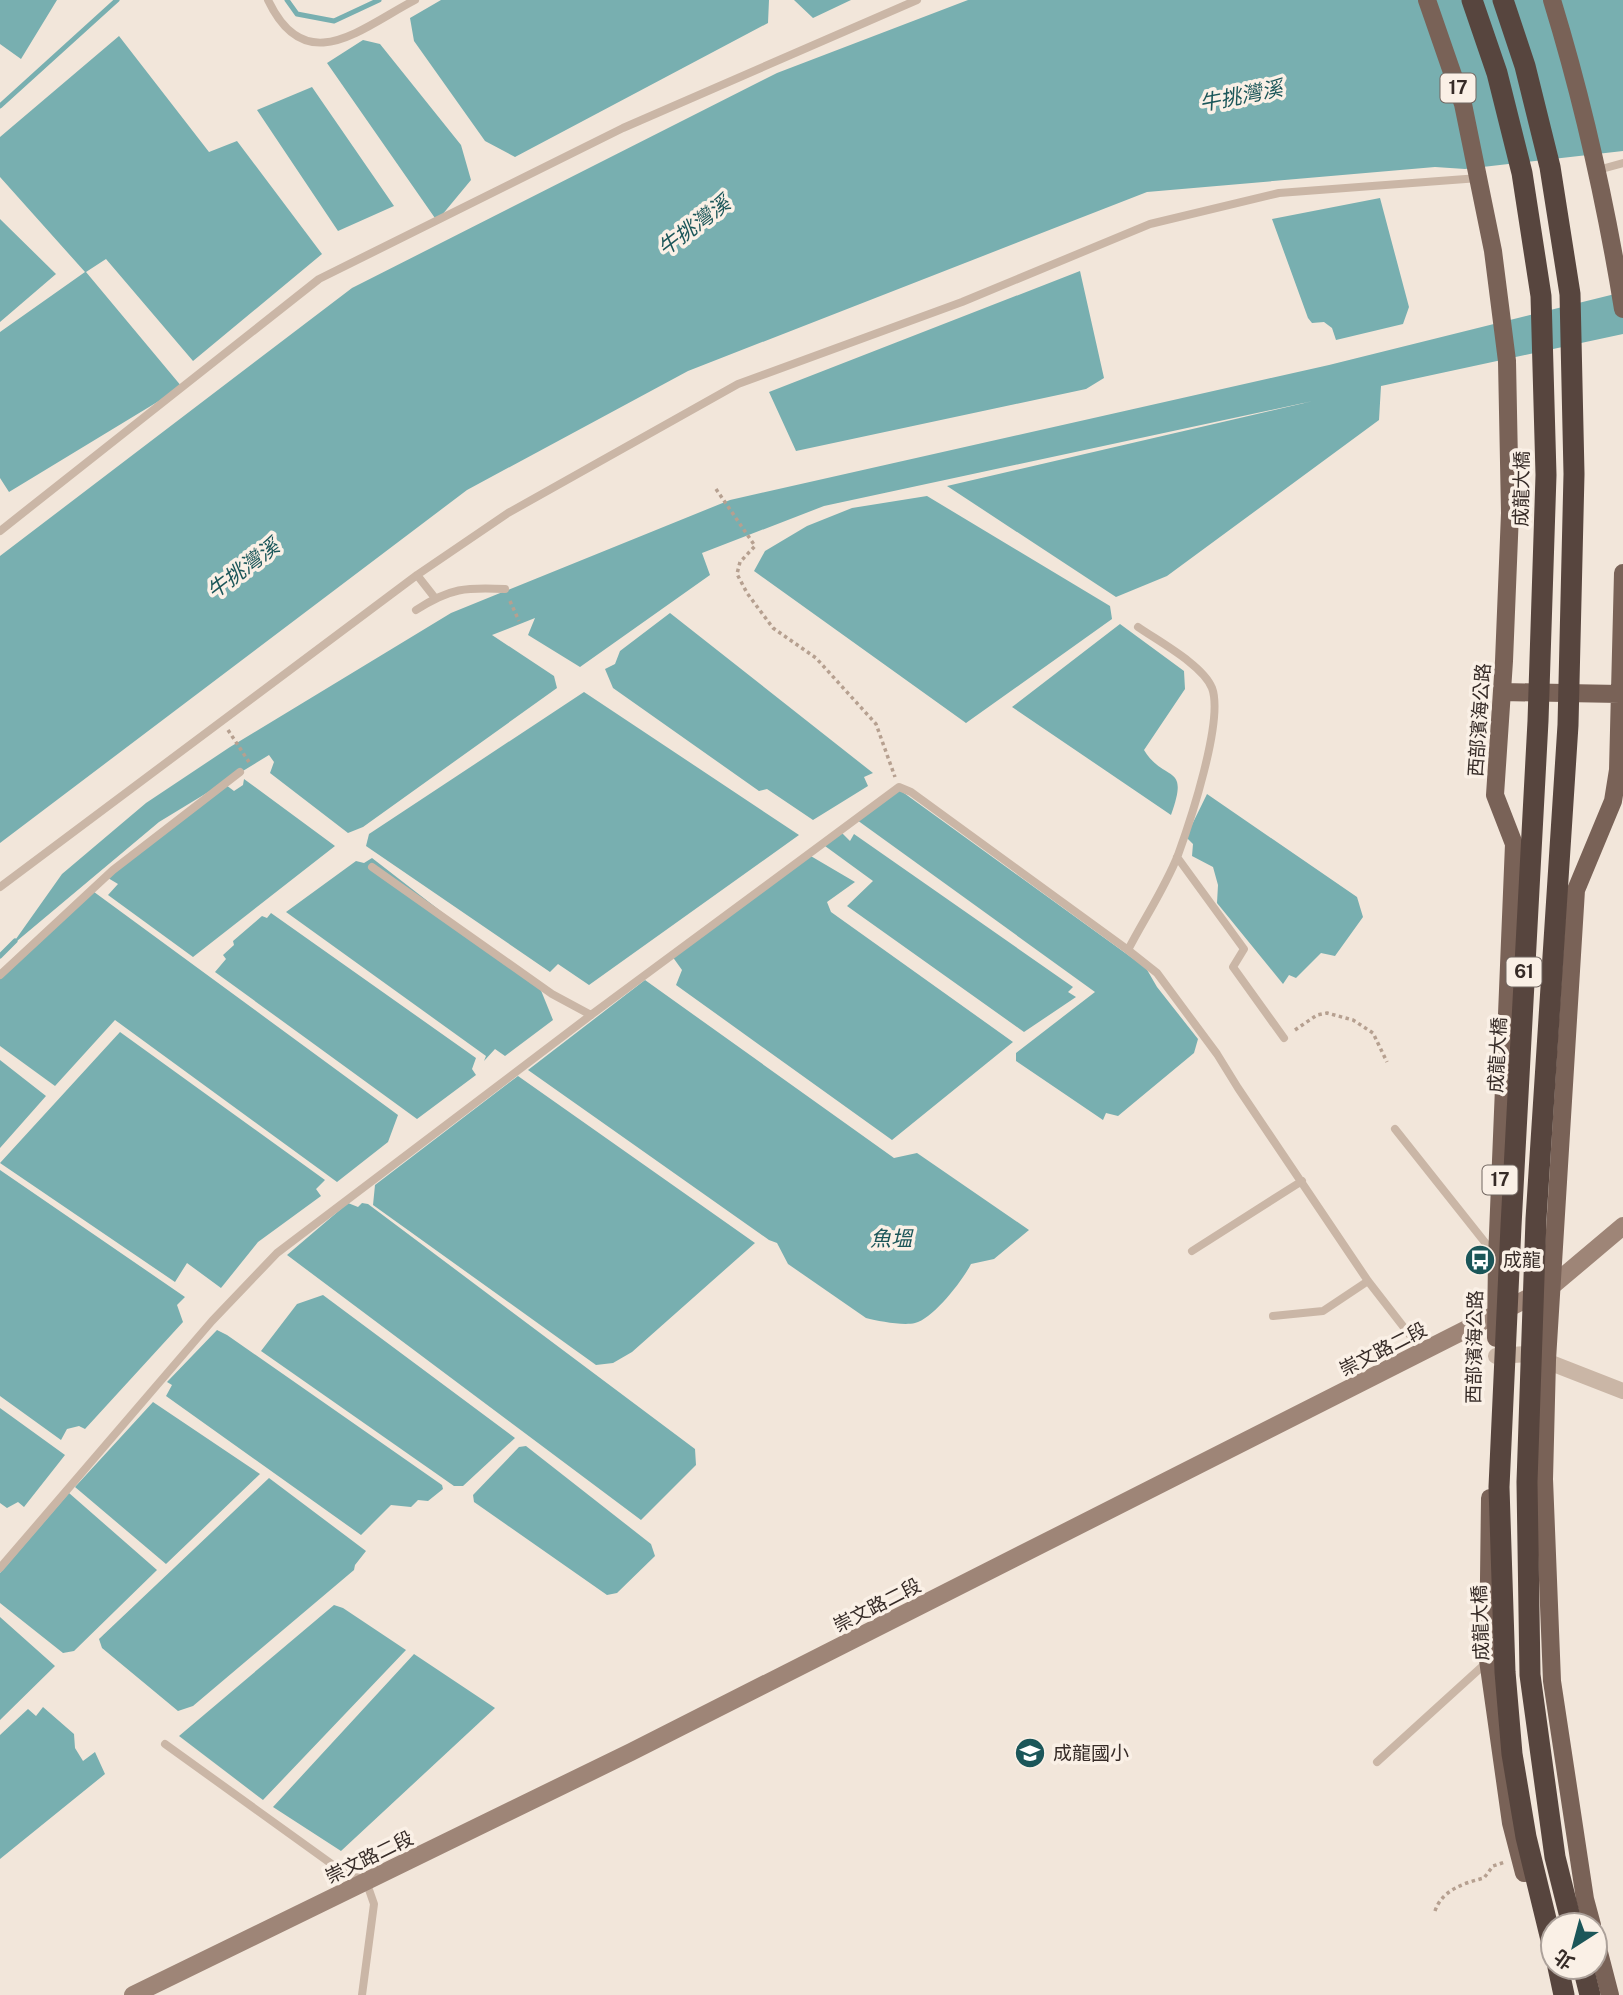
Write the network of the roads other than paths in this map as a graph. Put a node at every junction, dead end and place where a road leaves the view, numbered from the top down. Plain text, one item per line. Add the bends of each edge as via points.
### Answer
1 (268, 0) edge
2 (415, 0) edge
3 (917, 0) edge
4 (1427, 0) edge
5 (1472, 0) edge
6 (1503, 0) edge
7 (1552, 0) edge
8 (1623, 163) edge
9 (1598, 170) junction
10 (1479, 178) junction
11 (1623, 309) edge
12 (0, 531) edge
13 (1623, 573) edge
14 (418, 575) junction
15 (505, 589) road end
16 (435, 598) junction
17 (416, 610) dead end
18 (1138, 627) dead end
19 (1502, 692) junction
20 (1620, 694) junction
21 (240, 772) dead end
22 (1177, 857) junction
23 (372, 867) dead end
24 (0, 887) edge
25 (1128, 950) junction
26 (0, 975) edge
27 (591, 1015) junction
28 (1284, 1038) road end
29 (1395, 1129) dead end
30 (1301, 1181) junction
31 (1623, 1226) edge
32 (1192, 1251) dead end
33 (1497, 1258) junction
34 (1368, 1281) junction
35 (1552, 1286) junction
36 (1496, 1315) junction
37 (1273, 1316) dead end
38 (1423, 1352) junction
39 (1496, 1356) junction
40 (1547, 1360) junction
41 (1623, 1391) edge
42 (0, 1568) edge
43 (1550, 1657) junction
44 (1526, 1658) dead end
45 (1513, 1659) dead end
46 (1488, 1660) junction
47 (166, 1744) dead end
48 (1377, 1762) dead end
49 (366, 1881) junction
50 (1544, 1911) edge
51 (1568, 1911) edge
52 (1589, 1911) edge
53 (133, 1995) edge
54 (362, 1995) edge
55 (1556, 1995) edge

1 - 2 lane via 276,18 310,44 335,42
3 - 12 lane via 623,128 319,279
4 - 10 main road, 17 via 1463,104
5 - 50 highway, 成龍大橋 / 61, bridge via 1522,173 1541,296 1546,475 1538,721 1499,1487 1512,1754
6 - 51 highway, 61, bridge via 1550,167 1570,294 1574,474 1568,725 1536,1219 1527,1482 1530,1675 1555,1857
7 - 9 main road
8 - 9 lane
9 - 11 main road
10 - 14 lane via 1279,193 1150,224 962,302 738,384 508,513
10 - 19 main road, 西部濱海公路 / 17 via 1507,361 1510,513
13 - 20 main road
14 - 16 lane
14 - 24 lane
15 - 16 lane via 466,587
16 - 17 lane
18 - 22 lane via 1201,672 1212,688 1214,720
19 - 20 main road
19 - 33 main road, 西部濱海公路 / 17 via 1495,795 1514,844
20 - 35 main road via 1613,800 1576,890
21 - 26 lane via 113,870
22 - 25 lane
22 - 28 lane via 1244,949 1233,967
23 - 27 lane via 552,994
25 - 27 lane via 899,787
25 - 30 lane via 1157,973
27 - 42 lane via 277,1254 212,1321
29 - 33 lane
30 - 32 lane
30 - 34 lane
31 - 35 street, 崇文路二段
33 - 36 main road, 西部濱海公路 / 17
34 - 37 lane via 1323,1311
34 - 38 lane
35 - 36 street, 崇文路二段
35 - 40 main road
36 - 38 street, 崇文路二段
36 - 39 main road, 西部濱海公路 / 17
38 - 49 street, 崇文路二段 via 656,1740
39 - 40 street via 1528,1354
39 - 46 main road, 西部濱海公路 / 17
40 - 41 street
40 - 43 main road via 1544,1479
43 - 44 lane
43 - 52 main road
45 - 46 lane
46 - 48 lane
46 - 55 main road, 西部濱海公路 / 17 via 1511,1823
47 - 49 lane via 340,1870
49 - 53 street, 崇文路二段
49 - 54 lane via 374,1904

